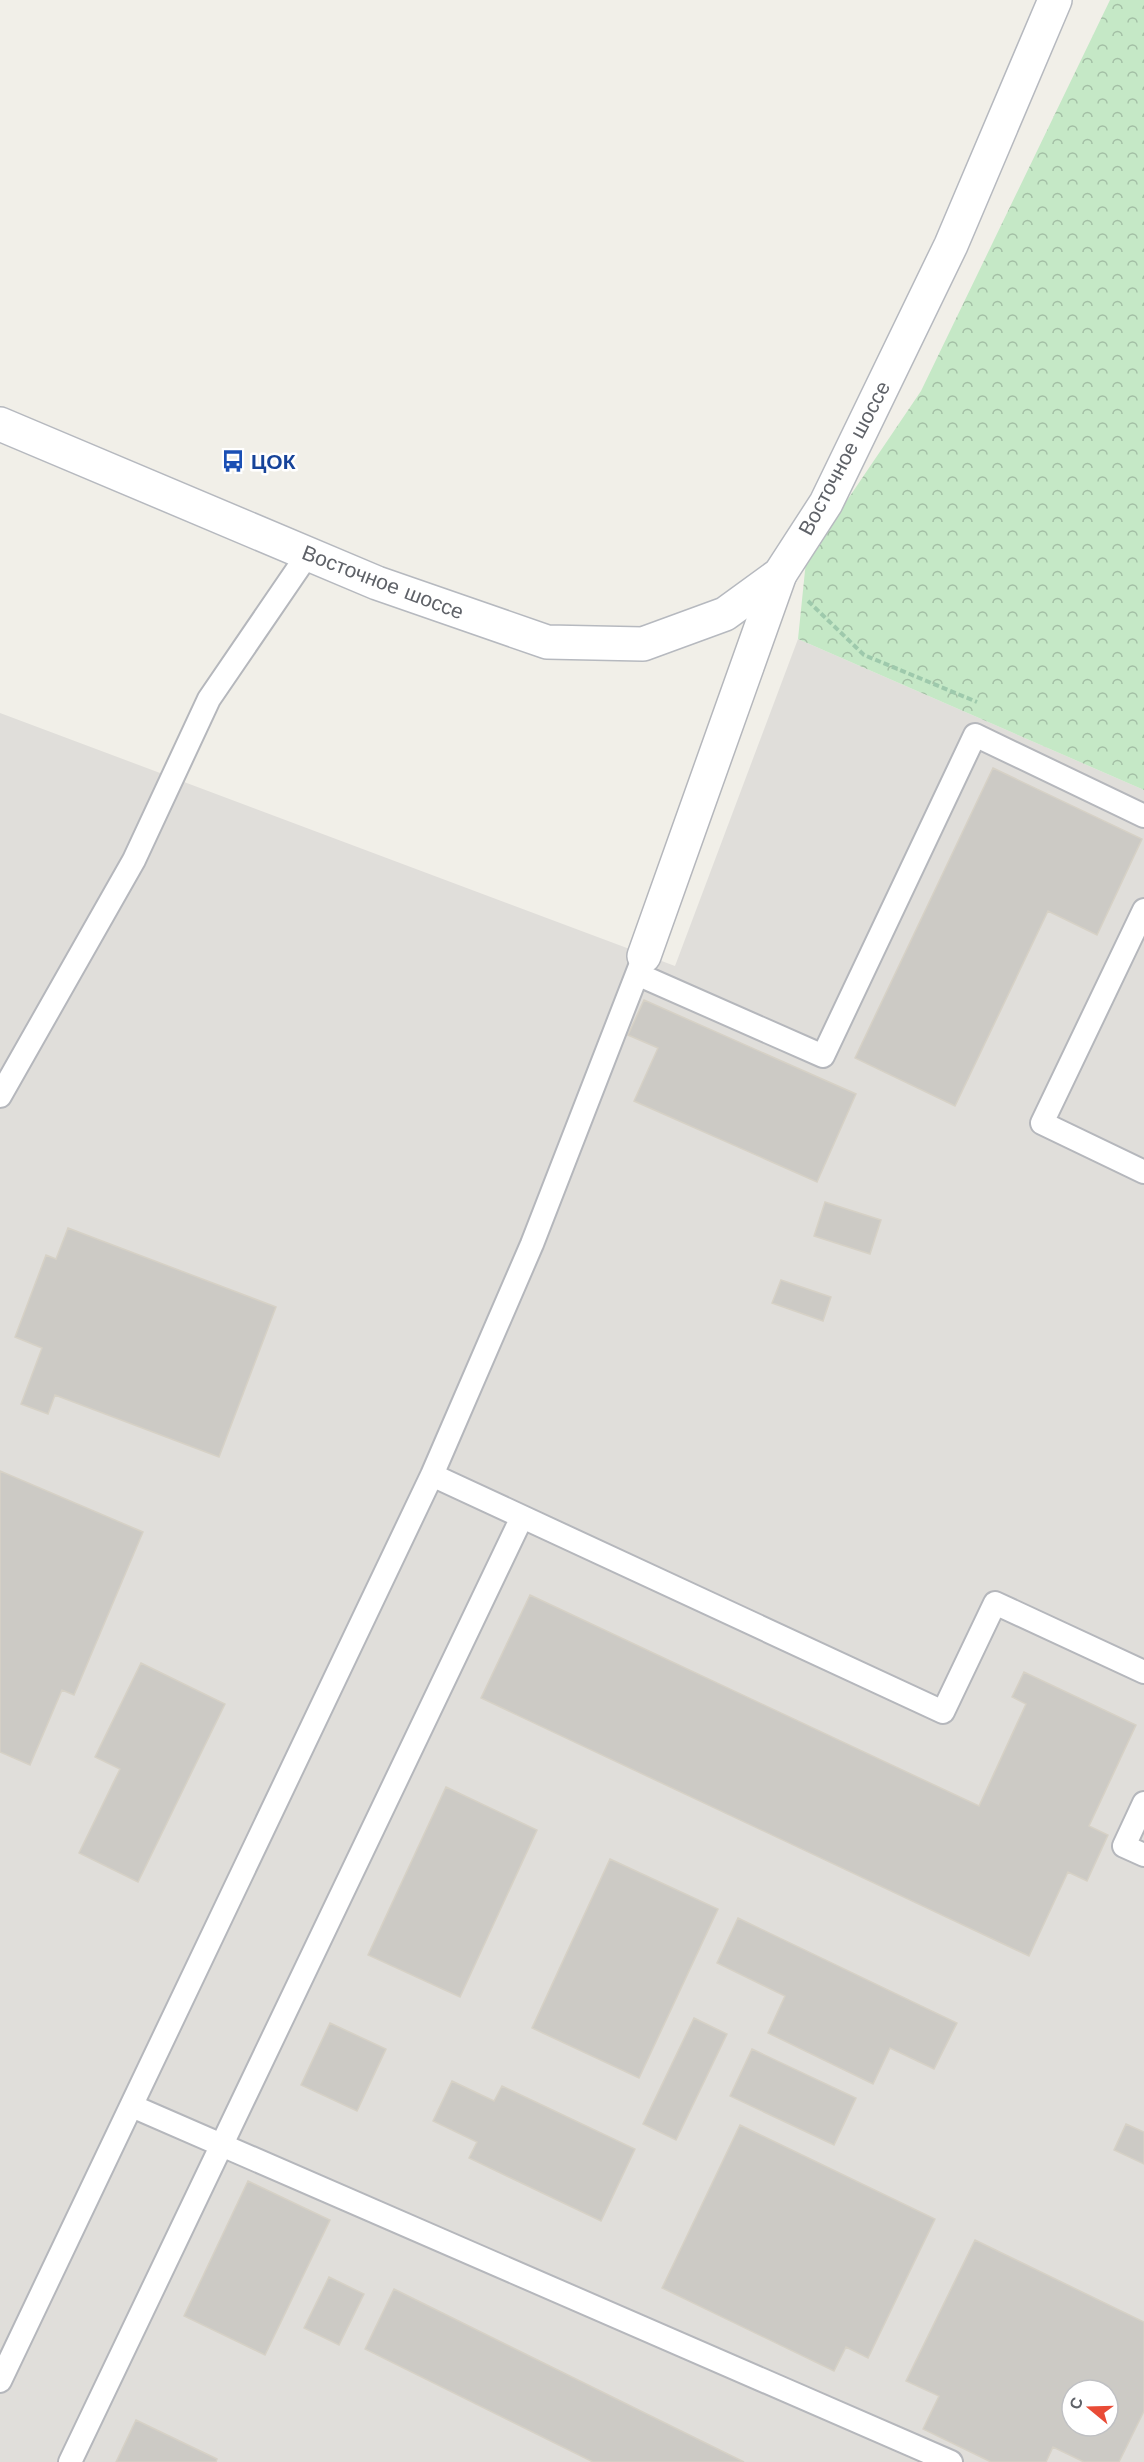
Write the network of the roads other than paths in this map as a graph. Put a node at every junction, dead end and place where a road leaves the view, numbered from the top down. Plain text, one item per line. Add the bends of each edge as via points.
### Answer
1 (1055, 0) edge
2 (0, 424) edge
3 (308, 554) junction
4 (780, 574) junction
5 (1144, 816) edge
6 (1144, 910) edge
7 (641, 965) junction
8 (0, 1096) edge
9 (1144, 1172) edge
10 (432, 1475) junction
11 (522, 1517) junction
12 (1144, 1672) edge
13 (1144, 1803) edge
14 (1144, 1855) edge
15 (132, 2106) junction
16 (221, 2146) junction
17 (0, 2381) edge
18 (70, 2462) edge
19 (951, 2462) edge

1 - 4 main road, Восточное шоссе via 951,245 825,503
2 - 3 main road, Восточное шоссе
3 - 4 main road, Восточное шоссе via 377,583 547,642 644,644 724,614
3 - 8 lane via 209,699 134,860
4 - 7 main road
5 - 7 lane via 975,735 823,1056
6 - 9 lane via 1042,1123
7 - 10 lane via 532,1244
10 - 11 lane
10 - 15 lane
11 - 12 lane via 944,1712 995,1603
11 - 16 lane
13 - 14 lane via 1124,1846
15 - 16 lane
15 - 17 lane
16 - 18 lane
16 - 19 lane

